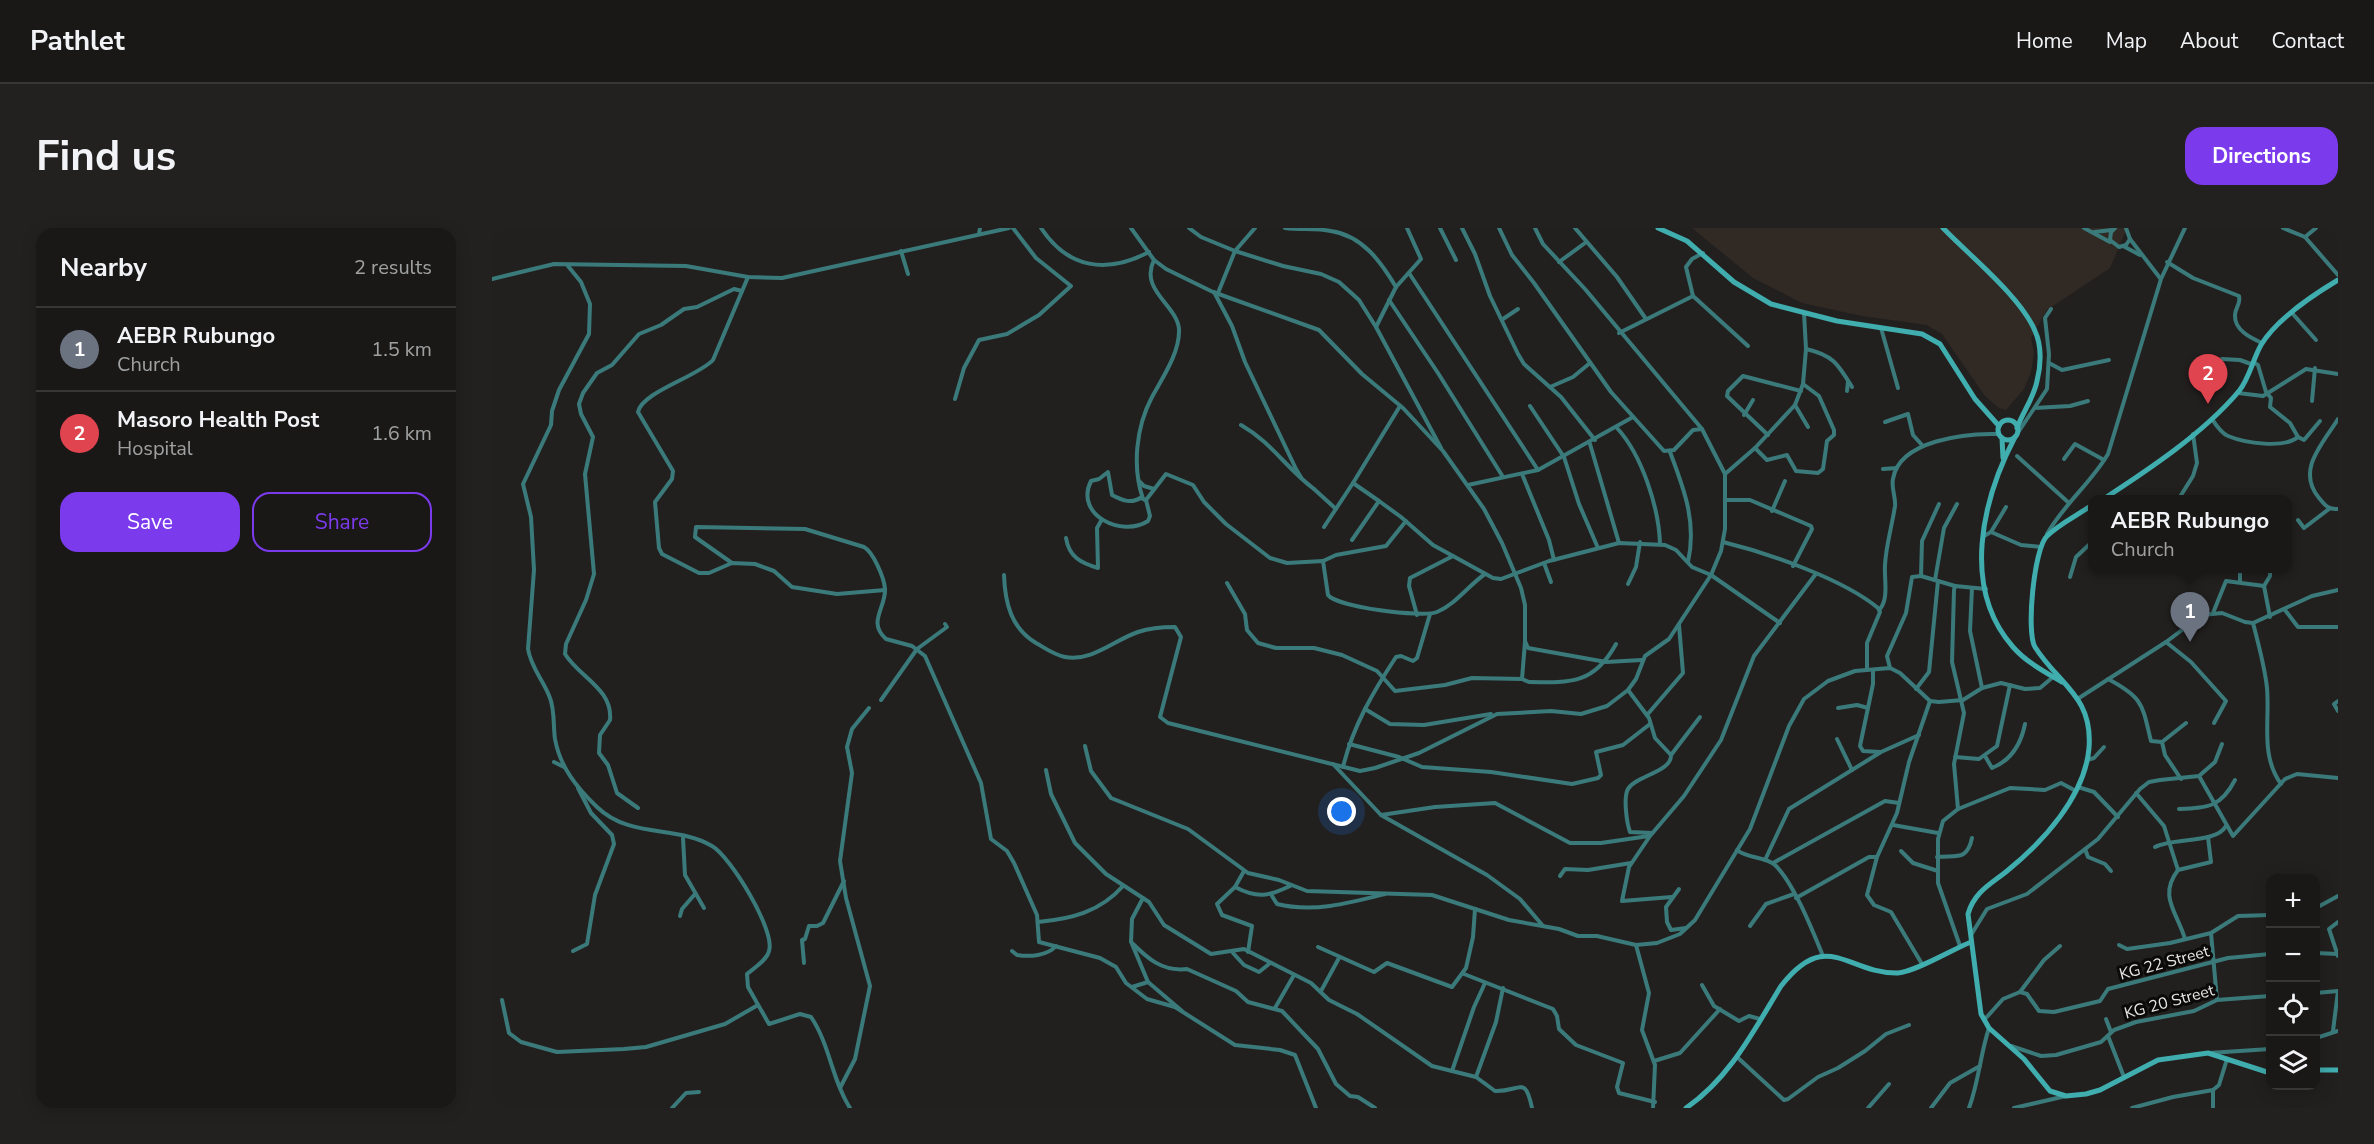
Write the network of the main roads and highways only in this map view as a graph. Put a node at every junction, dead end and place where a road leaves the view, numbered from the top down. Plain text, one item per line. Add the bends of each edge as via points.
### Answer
1 (1658, 228) edge
2 (1943, 228) edge
3 (2338, 280) edge
4 (2024, 409) junction
5 (2008, 420) junction
6 (1999, 426) junction
7 (2016, 433) junction
8 (2000, 436) junction
9 (2001, 470) junction
10 (2109, 495) edge
11 (2088, 510) edge
12 (2070, 689) junction
13 (1971, 939) junction
14 (2320, 1070) edge
15 (2338, 1070) edge
16 (2266, 1071) edge
17 (1686, 1108) edge

1 - 6 main road via 1687,241 1734,282 1771,304 1934,339 1975,399
2 - 4 main road via 2010,297 2037,333 2039,372
3 - 10 main road via 2316,293 2262,343 2238,393 2153,465
4 - 5 main road
4 - 7 main road
5 - 6 main road
5 - 7 main road
6 - 8 main road
7 - 8 main road via 2008,440
7 - 9 main road
8 - 9 main road
9 - 12 main road via 1981,538 1986,590 2008,641 2022,656
11 - 12 main road via 2045,537 2033,595 2031,636 2042,657
12 - 13 main road via 2079,698 2088,724 2086,760 2077,789 2024,856 1975,897 1968,914
13 - 16 main road via 1979,1008 1984,1020 2044,1086 2066,1096 2100,1090 2158,1060 2208,1053
13 - 17 main road via 1898,973 1875,970 1845,958 1823,956 1808,960 1791,973 1715,1084
14 - 15 main road

